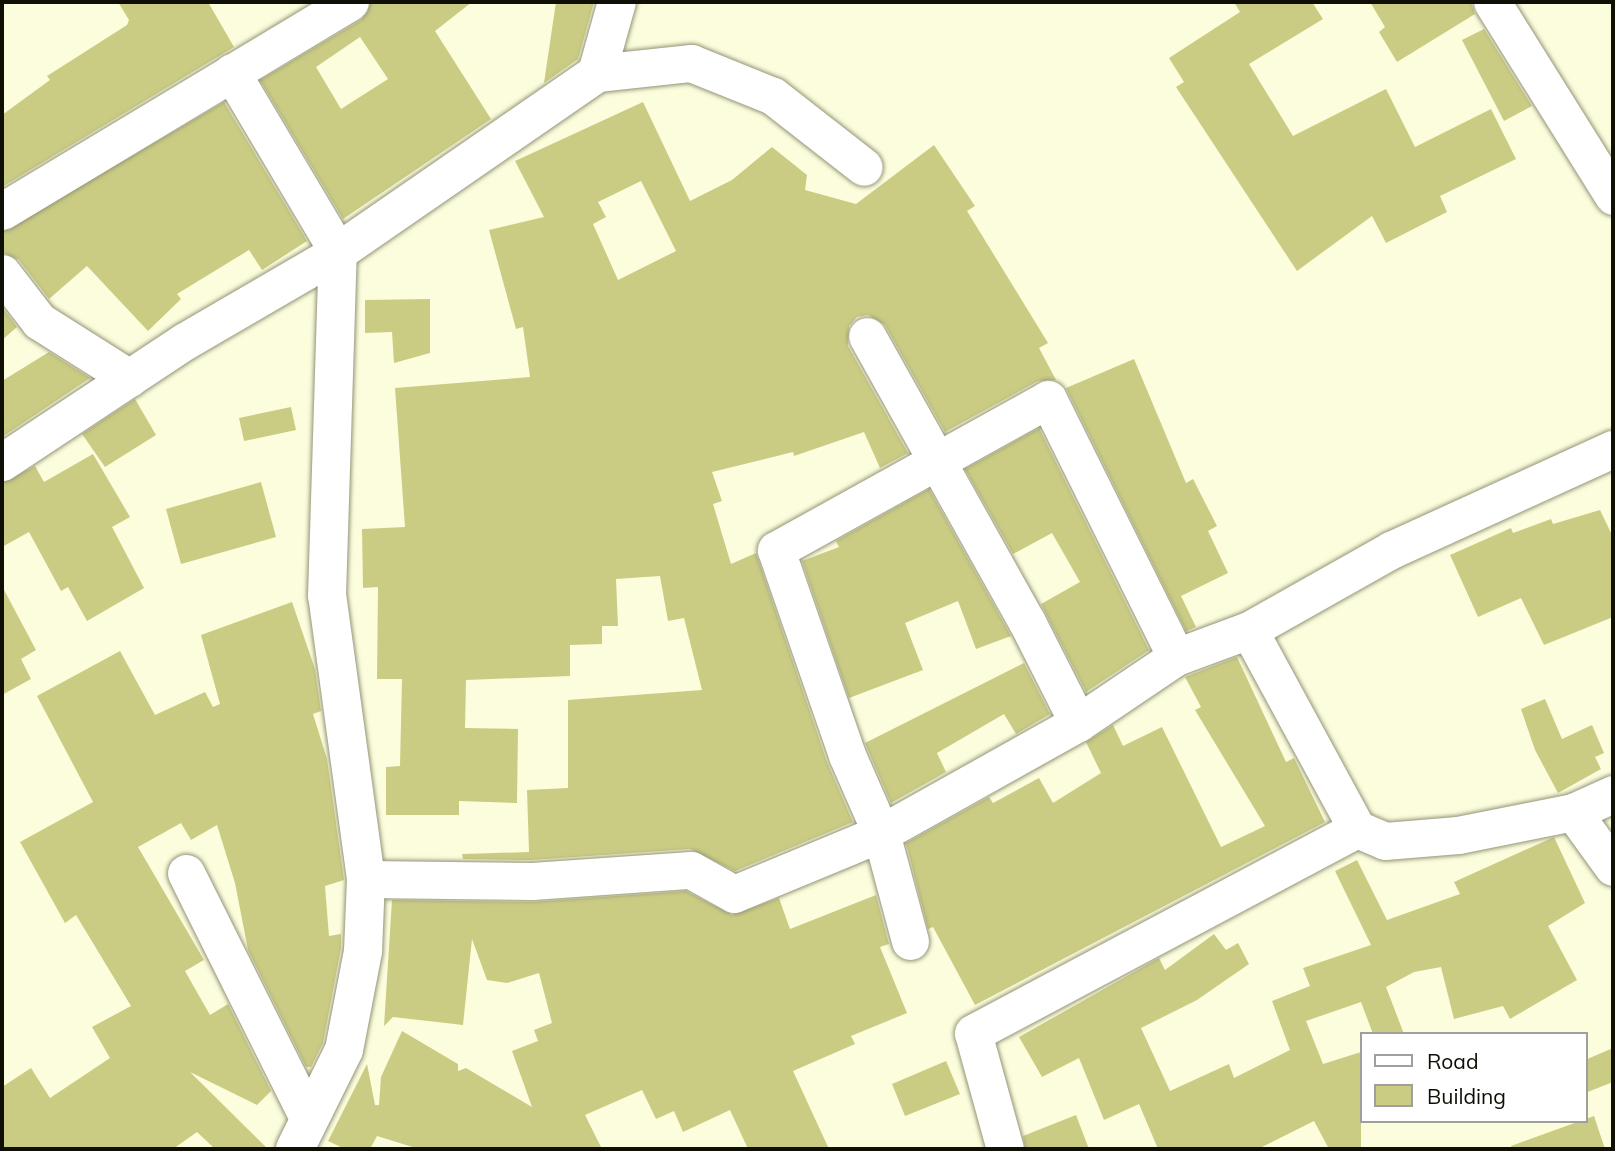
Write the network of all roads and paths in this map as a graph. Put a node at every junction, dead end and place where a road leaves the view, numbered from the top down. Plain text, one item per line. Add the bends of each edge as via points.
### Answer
1 (350, 2) edge
2 (618, 2) edge
3 (1492, 2) edge
4 (231, 72) junction
5 (597, 73) junction
6 (864, 167) dead end
7 (1613, 196) edge
8 (2, 211) edge
9 (338, 253) junction
10 (2, 273) edge
11 (867, 336) dead end
12 (129, 378) junction
13 (1613, 449) edge
14 (938, 459) junction
15 (2, 461) edge
16 (1249, 630) junction
17 (1176, 657) junction
18 (1078, 723) junction
19 (1613, 794) edge
20 (1573, 812) junction
21 (1357, 829) junction
22 (881, 833) junction
23 (1613, 867) edge
24 (186, 873) dead end
25 (366, 879) junction
26 (910, 941) dead end
27 (301, 1133) edge
28 (1004, 1149) edge

1 - 4 street
2 - 5 street
3 - 7 street
4 - 8 street
4 - 9 street
5 - 6 street via 691,62 773,96
5 - 9 street
9 - 12 street
9 - 25 street via 327,596
10 - 12 street via 39,321
11 - 14 street
12 - 15 street
13 - 16 street via 1391,550
14 - 17 street via 1048,399
14 - 18 street
14 - 22 street via 776,550 847,755
16 - 17 street
16 - 21 street
17 - 18 street
18 - 22 street
19 - 20 street
20 - 21 street via 1458,835 1385,841
20 - 23 street
21 - 28 street via 973,1033
22 - 25 street via 734,894 691,870 532,881
22 - 26 street
24 - 27 street
25 - 27 street via 363,951 344,1050

